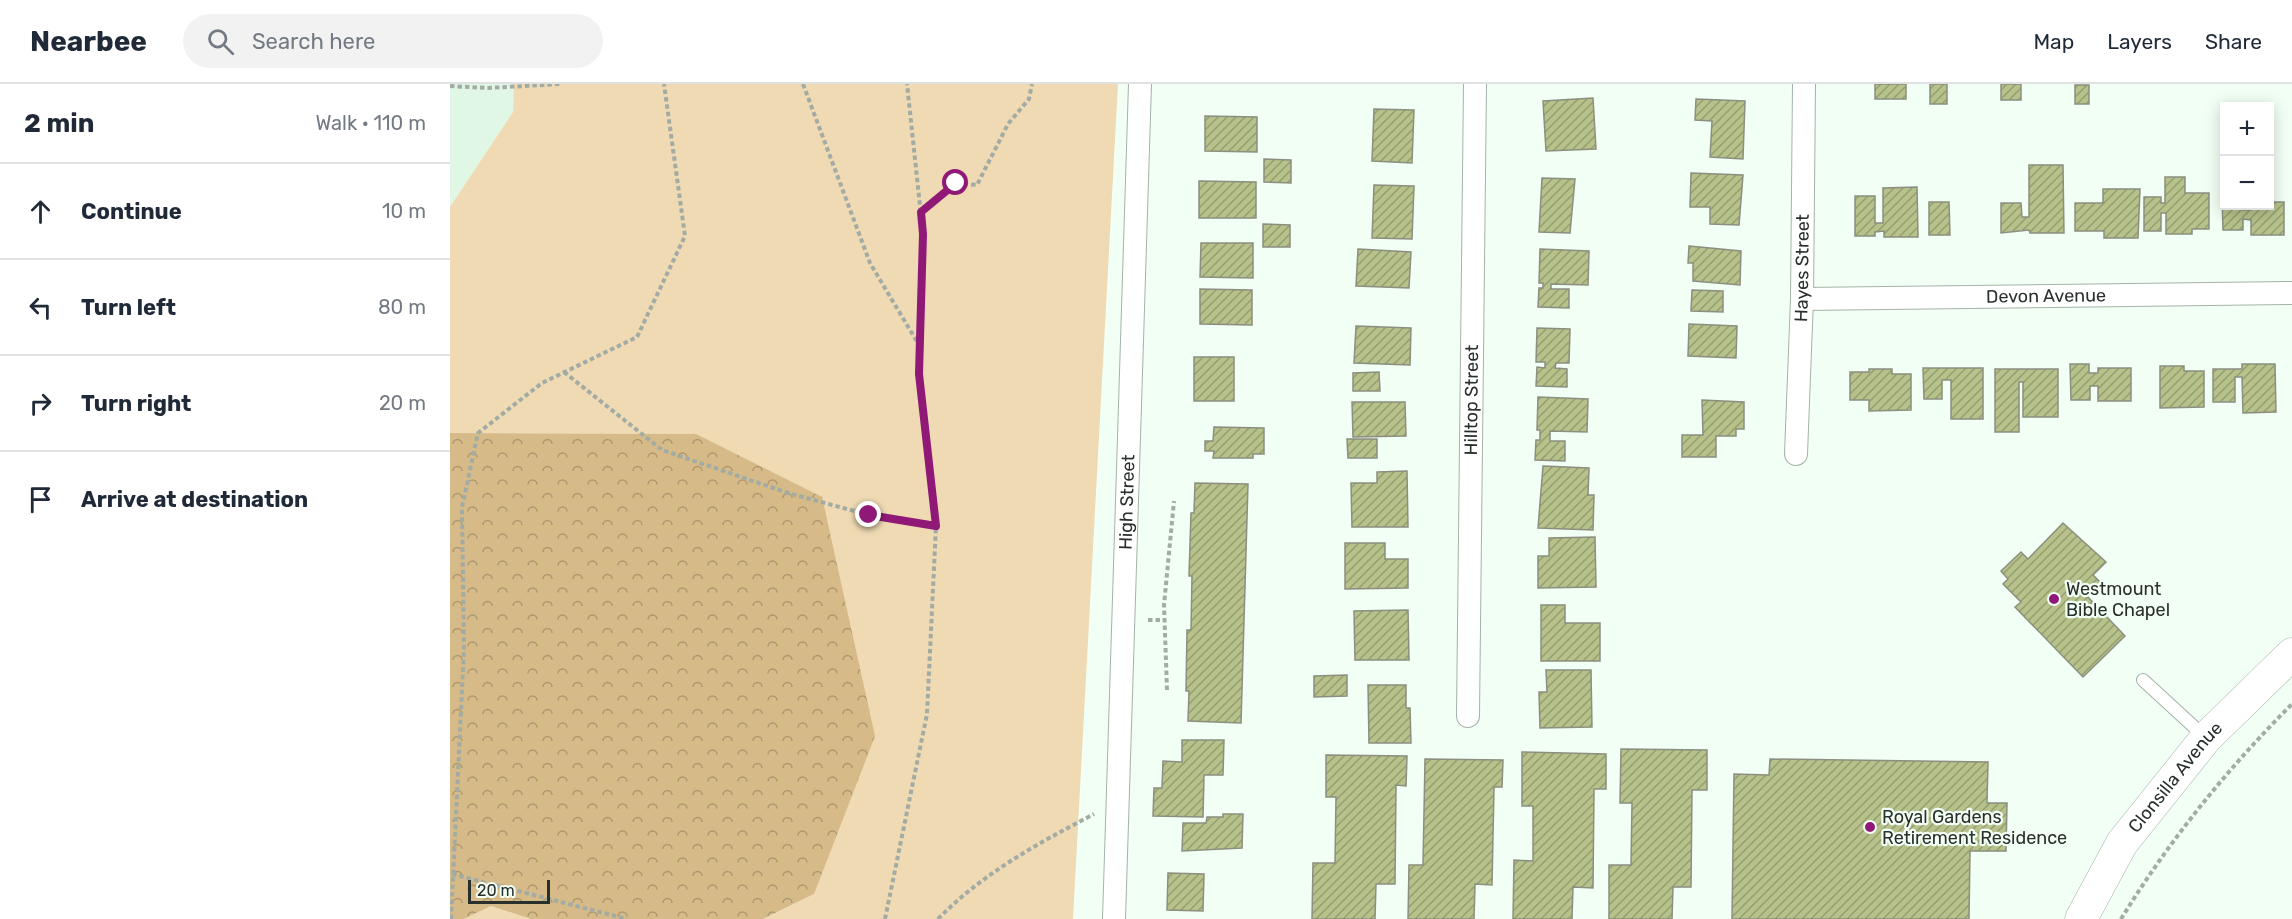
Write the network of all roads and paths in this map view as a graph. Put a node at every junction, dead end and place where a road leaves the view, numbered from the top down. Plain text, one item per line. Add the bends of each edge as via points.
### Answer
1 (561, 84) edge
2 (664, 84) edge
3 (803, 84) edge
4 (907, 84) edge
5 (1032, 84) edge
6 (1140, 84) edge
7 (1475, 84) edge
8 (1804, 84) edge
9 (450, 86) edge
10 (921, 212) junction
11 (2292, 293) edge
12 (1802, 299) junction
13 (920, 346) junction
14 (564, 372) junction
15 (1796, 454) dead end
16 (1174, 501) dead end
17 (936, 526) junction
18 (2292, 654) edge
19 (2143, 680) dead end
20 (1167, 690) dead end
21 (2292, 704) edge
22 (1468, 716) dead end
23 (2206, 738) junction
24 (1118, 801) junction
25 (452, 874) junction
26 (451, 919) edge
27 (627, 919) edge
28 (885, 919) edge
29 (938, 919) edge
30 (1114, 919) edge
31 (2081, 919) edge
32 (2121, 919) edge

1 - 9 path
2 - 14 path via 685,236 637,337
3 - 13 path via 870,263
4 - 10 path
5 - 10 path via 1029,99 1008,124 977,185 956,183
6 - 24 street, High Street
7 - 22 street, Hilltop Street
8 - 12 street, Hayes Street
10 - 13 path
11 - 12 street, Devon Avenue
12 - 15 street, Hayes Street
13 - 17 path via 919,374
14 - 17 path via 662,450 788,493 869,515
14 - 25 path via 542,383 478,433 462,507 464,649
16 - 20 path via 1164,605
17 - 28 path via 927,714
18 - 23 main road, Clonsilla Avenue
19 - 23 lane
21 - 32 path via 2241,755 2148,875
23 - 31 main road, Clonsilla Avenue via 2122,843
24 - 29 path via 1017,855 960,897
24 - 30 street, High Street
25 - 26 path
25 - 27 path

